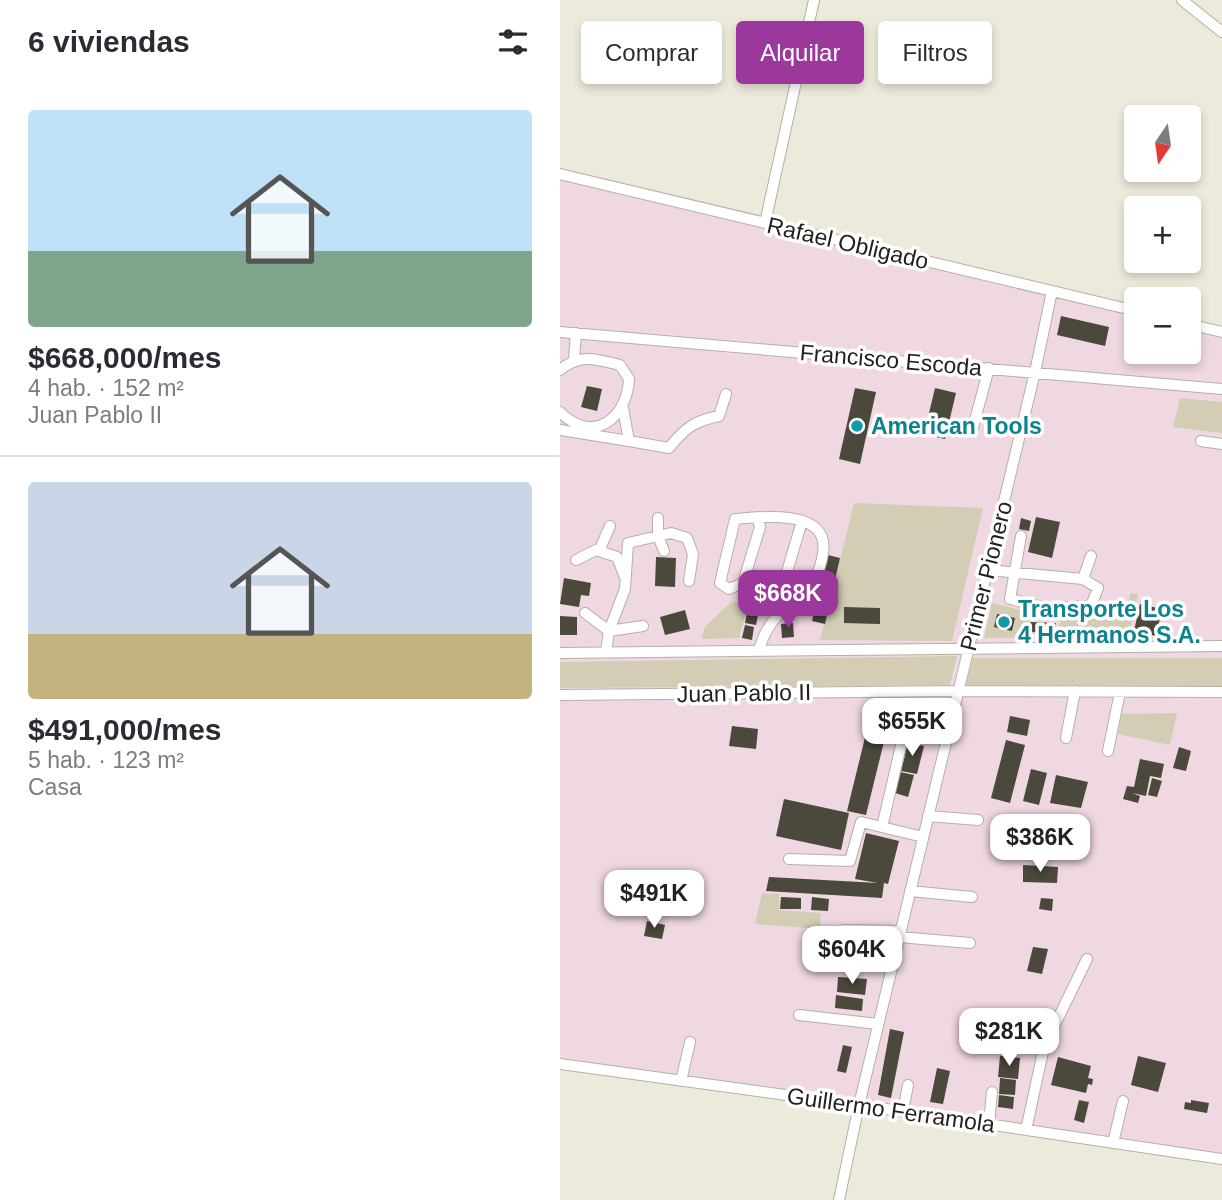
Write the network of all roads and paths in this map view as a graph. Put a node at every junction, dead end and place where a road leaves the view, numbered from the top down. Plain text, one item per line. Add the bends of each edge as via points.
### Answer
1 (814, 0) edge
2 (1182, 0) edge
3 (1222, 32) edge
4 (560, 174) edge
5 (765, 223) junction
6 (1052, 291) junction
7 (1124, 308) edge
8 (1201, 327) edge
9 (560, 332) edge
10 (1222, 332) edge
11 (576, 333) junction
12 (574, 359) junction
13 (989, 368) junction
14 (560, 370) edge
15 (1035, 372) junction
16 (1222, 389) edge
17 (726, 394) dead end
18 (623, 408) junction
19 (560, 412) edge
20 (560, 430) edge
21 (972, 431) dead end
22 (629, 441) junction
23 (1200, 441) dead end
24 (1222, 444) edge
25 (757, 517) junction
26 (658, 518) dead end
27 (802, 521) junction
28 (610, 526) dead end
29 (658, 536) junction
30 (1021, 536) dead end
31 (599, 551) junction
32 (664, 551) dead end
33 (1091, 556) dead end
34 (576, 560) dead end
35 (988, 570) junction
36 (1016, 573) junction
37 (1083, 579) junction
38 (626, 581) junction
39 (689, 581) dead end
40 (791, 603) junction
41 (585, 613) dead end
42 (643, 626) dead end
43 (609, 631) junction
44 (1222, 646) edge
45 (969, 648) junction
46 (759, 650) junction
47 (606, 652) junction
48 (560, 653) edge
49 (958, 691) junction
50 (1075, 691) junction
51 (1120, 692) junction
52 (1222, 692) edge
53 (560, 695) edge
54 (903, 737) dead end
55 (1066, 738) dead end
56 (1108, 751) dead end
57 (928, 816) junction
58 (978, 820) dead end
59 (882, 827) junction
60 (923, 837) junction
61 (789, 859) dead end
62 (910, 891) junction
63 (972, 897) dead end
64 (843, 930) dead end
65 (900, 934) junction
66 (970, 943) dead end
67 (1087, 958) dead end
68 (799, 1015) dead end
69 (878, 1024) junction
70 (690, 1042) dead end
71 (560, 1064) edge
72 (681, 1080) junction
73 (908, 1085) dead end
74 (992, 1092) dead end
75 (1123, 1101) dead end
76 (859, 1105) junction
77 (903, 1111) junction
78 (989, 1124) junction
79 (1026, 1130) junction
80 (1113, 1143) junction
81 (1222, 1159) edge
82 (839, 1200) edge

1 - 5 street
2 - 3 street
4 - 5 street, Rafael Obligado
5 - 6 street, Rafael Obligado
6 - 7 street, Rafael Obligado
6 - 15 street, Primer Pionero
8 - 10 street
9 - 11 street, Francisco Escoda
11 - 12 street
11 - 13 street, Francisco Escoda
12 - 14 street
12 - 18 street via 620,365 629,379
13 - 15 street, Francisco Escoda
13 - 21 street
15 - 16 street, Francisco Escoda
15 - 35 street, Primer Pionero
17 - 22 street via 719,416 684,429 669,448
18 - 19 street via 607,425 588,427 569,422
18 - 22 street
20 - 22 street
23 - 24 street
25 - 25 street via 735,519 732,525 720,583 729,589 743,583 760,527
25 - 27 street
26 - 29 street
27 - 40 street via 784,582 784,595
27 - 40 street via 818,529 824,543 809,594
28 - 31 street
29 - 32 street
29 - 38 street via 628,543
29 - 39 street via 671,533 687,538 693,554
30 - 36 street
31 - 34 street
31 - 38 street via 617,556
33 - 37 street
35 - 36 street
35 - 45 street, Primer Pionero
36 - 37 street
36 - 37 street via 1010,600 1047,608 1091,606 1098,588
38 - 43 street
40 - 46 street via 771,621
41 - 43 street
42 - 43 street
43 - 47 street
44 - 45 street, Juan Pablo II
45 - 46 street, Juan Pablo II
45 - 49 street, Primer Pionero
46 - 47 street, Juan Pablo II
47 - 48 street, Juan Pablo II
49 - 50 street, Juan Pablo II
49 - 53 street, Juan Pablo II
49 - 57 street, Primer Pionero
50 - 51 street, Juan Pablo II
50 - 55 street
51 - 52 street, Juan Pablo II
51 - 56 street
54 - 59 street
57 - 58 street
57 - 60 street, Primer Pionero
59 - 60 street
59 - 61 street via 861,822 850,861
60 - 62 street, Primer Pionero
62 - 63 street
62 - 65 street, Primer Pionero
64 - 65 street
65 - 66 street
65 - 69 street, Primer Pionero
67 - 79 street via 1044,1046
68 - 69 street
69 - 76 street, Primer Pionero
70 - 72 street
71 - 72 street, Guillermo Ferramola
72 - 76 street, Guillermo Ferramola
73 - 77 street
74 - 78 street
75 - 80 street
76 - 77 street, Guillermo Ferramola
76 - 82 street, Primer Pionero
77 - 78 street, Guillermo Ferramola
78 - 79 street, Guillermo Ferramola
79 - 80 street, Guillermo Ferramola
80 - 81 street, Guillermo Ferramola

